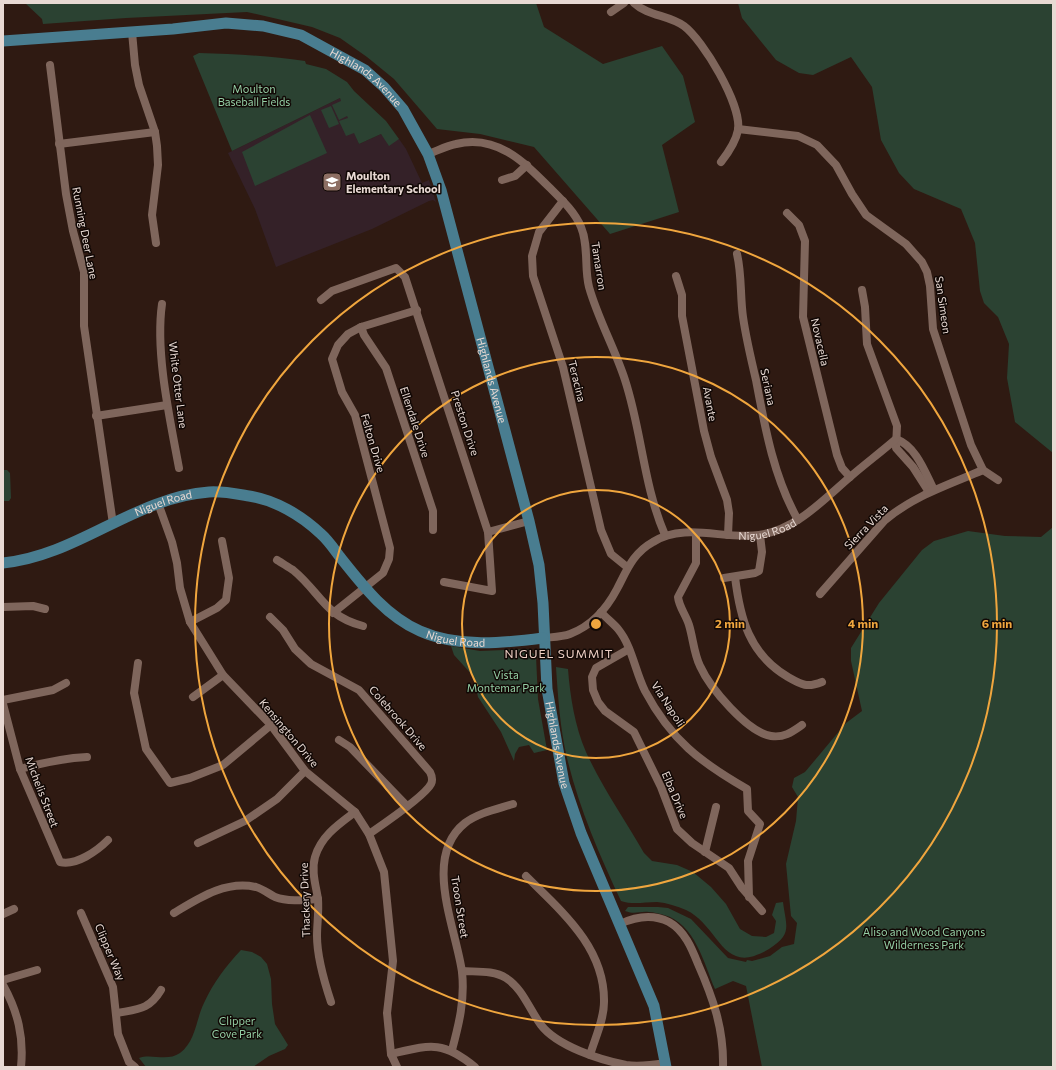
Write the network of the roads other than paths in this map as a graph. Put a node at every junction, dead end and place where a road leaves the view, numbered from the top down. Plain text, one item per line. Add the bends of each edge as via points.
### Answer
1 (624, 3) edge
2 (634, 3) edge
3 (611, 12) dead end
4 (132, 32) junction
5 (3, 41) edge
6 (50, 65) dead end
7 (738, 129) junction
8 (155, 132) junction
9 (59, 144) junction
10 (428, 154) junction
11 (721, 162) dead end
12 (528, 166) junction
13 (502, 180) dead end
14 (563, 202) junction
15 (787, 213) dead end
16 (156, 243) dead end
17 (737, 254) dead end
18 (676, 276) dead end
19 (862, 290) dead end
20 (321, 300) dead end
21 (162, 304) dead end
22 (417, 310) junction
23 (361, 328) junction
24 (167, 405) junction
25 (96, 416) junction
26 (896, 439) junction
27 (179, 468) dead end
28 (983, 470) junction
29 (850, 477) junction
30 (998, 480) dead end
31 (931, 491) junction
32 (158, 503) junction
33 (798, 520) junction
34 (529, 521) junction
35 (113, 524) junction
36 (434, 530) dead end
37 (488, 532) junction
38 (696, 533) junction
39 (666, 535) junction
40 (728, 535) junction
41 (760, 535) junction
42 (222, 541) dead end
43 (277, 560) dead end
44 (3, 563) edge
45 (627, 567) junction
46 (735, 577) junction
47 (724, 578) dead end
48 (444, 582) dead end
49 (365, 588) junction
50 (820, 594) dead end
51 (3, 607) edge
52 (45, 609) dead end
53 (601, 612) junction
54 (333, 613) junction
55 (270, 617) dead end
56 (190, 622) junction
57 (364, 626) dead end
58 (543, 638) junction
59 (629, 649) junction
60 (138, 663) dead end
61 (222, 675) junction
62 (822, 682) dead end
63 (66, 683) dead end
64 (193, 697) dead end
65 (3, 700) edge
66 (3, 704) edge
67 (271, 725) junction
68 (802, 725) dead end
69 (339, 740) dead end
70 (87, 757) dead end
71 (20, 770) junction
72 (305, 771) junction
73 (513, 804) dead end
74 (407, 806) junction
75 (716, 807) dead end
76 (355, 812) junction
77 (369, 834) junction
78 (108, 840) dead end
79 (198, 843) dead end
80 (705, 852) junction
81 (526, 876) dead end
82 (749, 897) junction
83 (318, 899) junction
84 (14, 909) dead end
85 (762, 911) dead end
86 (81, 913) dead end
87 (3, 914) edge
88 (174, 914) dead end
89 (620, 924) junction
90 (37, 970) dead end
91 (462, 971) junction
92 (3, 980) edge
93 (3, 985) edge
94 (162, 990) dead end
95 (331, 1002) dead end
96 (116, 1013) junction
97 (452, 1050) junction
98 (391, 1054) junction
99 (590, 1054) junction
100 (666, 1065) edge
101 (21, 1067) edge
102 (135, 1067) edge
103 (397, 1067) edge
104 (475, 1067) edge
105 (723, 1067) edge

1 - 3 street
2 - 7 street via 640,9 682,25 694,35 703,46 733,100
4 - 5 main road, Highlands Avenue
4 - 8 street via 139,86
4 - 10 main road, Highlands Avenue via 226,23 263,26 301,35 365,70 403,109
6 - 9 street, Running Deer Lane
7 - 11 street via 732,146
7 - 28 street, San Simeon via 798,136 817,145 836,165 866,215 906,244 922,262 930,286 933,330 971,445
8 - 9 street
8 - 16 street via 158,165 152,215
9 - 25 street, Running Deer Lane via 70,218 84,272 84,326
10 - 12 street, Tamarron via 456,144 480,142 505,149
10 - 34 main road, Highlands Avenue via 441,190
12 - 13 street via 515,176
12 - 14 street, Tamarron
14 - 39 street, Tamarron via 581,227 585,243 588,286 626,381 650,493 656,515
14 - 45 street, Teracina via 539,232 532,256 533,276 563,368 601,530 611,554
15 - 29 street, Novacella via 799,226 805,241 803,317 837,455 842,468
17 - 33 street, Seriana via 741,270 743,319 768,439 788,502
18 - 40 street, Avante via 682,295 682,316 704,431 730,513
19 - 26 street via 867,344 897,426
20 - 22 street, Preston Drive via 332,291 396,268 405,277
21 - 24 street, White Otter Lane via 160,319
22 - 23 street, Felton Drive
22 - 37 street, Preston Drive
23 - 36 street, Ellendale Drive via 386,368 433,510
23 - 49 street, Felton Drive via 348,334 338,344 332,359 342,392 355,415 390,548 389,559 383,573
24 - 25 street
24 - 27 street, White Otter Lane
25 - 35 street, Running Deer Lane
26 - 29 street, Niguel Road
26 - 31 street via 904,442 914,453
28 - 30 street
28 - 31 street, Sierra Vista
29 - 33 street, Niguel Road
31 - 50 street, Sierra Vista via 908,503 884,521
32 - 35 main road, Niguel Road
32 - 49 main road, Niguel Road via 211,492 250,496 268,501 305,520 322,534
32 - 56 street, Kensington Drive via 172,542 180,588
33 - 41 street, Niguel Road
34 - 37 street
34 - 58 main road, Highlands Avenue via 539,565
35 - 44 main road, Niguel Road via 46,554
37 - 48 street, Preston Drive via 492,591
38 - 39 street, Niguel Road via 680,532
38 - 40 street, Niguel Road
38 - 68 street via 696,563 678,597 700,666 717,694 756,729 771,736 781,736
39 - 45 street, Niguel Road via 642,548
40 - 41 street, Niguel Road
41 - 46 street via 762,552 759,571
42 - 56 street via 229,578 226,600 217,608
43 - 54 street via 293,571
45 - 53 street, Niguel Road
46 - 47 street
46 - 62 street via 739,608 744,623 752,640 767,660 776,669 801,684 812,686
49 - 54 street, Felton Drive
49 - 58 main road, Niguel Road via 390,613 421,632 450,640 505,643
51 - 52 street via 33,606
53 - 58 street, Niguel Road via 574,632
53 - 59 street, Via Napoli via 619,630
54 - 57 street via 348,622
55 - 74 street, Colebrook Drive via 284,630 295,648 311,664 359,690 430,772 431,785
56 - 61 street, Kensington Drive
58 - 89 main road, Highlands Avenue via 546,689 564,783 581,833
59 - 80 street, Elba Drive via 596,668 593,672 593,690 605,711 634,732 661,787 677,829
59 - 82 street, Via Napoli via 644,690 686,748 709,767 747,788 748,811 760,824 748,861
60 - 67 street via 134,693 146,749 170,783 222,765
61 - 64 street
61 - 67 street, Kensington Drive
63 - 65 street via 53,690
66 - 71 street, Michelis Street
67 - 72 street, Kensington Drive
69 - 74 street via 350,747
70 - 71 street via 42,763
71 - 78 street, Michelis Street via 60,862 68,864 97,850
72 - 76 street, Kensington Drive
72 - 79 street via 277,799 245,821
73 - 91 street, Troon Street via 476,816 464,824 446,848 443,862 450,923
74 - 77 street
75 - 80 street
76 - 77 street, Kensington Drive
76 - 83 street, Thackery Drive via 330,832 321,843 315,857
77 - 98 street, Kensington Drive via 384,872 393,961 387,1013
80 - 82 street, Elba Drive via 729,868
81 - 99 street via 576,927 600,970 602,1019
82 - 85 street, Elba Drive
83 - 88 street via 276,897 257,887 234,885 201,896
83 - 95 street, Thackery Drive via 317,937 322,973
84 - 87 street
86 - 96 street, Clipper Way via 113,987
89 - 100 main road, Highlands Avenue via 654,1006
89 - 105 street via 631,919 657,918 669,922 682,932 713,998 723,1048
90 - 92 street
91 - 97 street, Troon Street via 462,1012
91 - 99 street via 496,973 506,978 519,989 541,1025 554,1038
93 - 101 street via 16,1012 22,1033
94 - 96 street via 155,1000 144,1008
96 - 102 street, Clipper Way via 118,1034 129,1062
97 - 98 street via 424,1047
97 - 104 street
98 - 103 street, Kensington Drive
99 - 100 street via 627,1065

